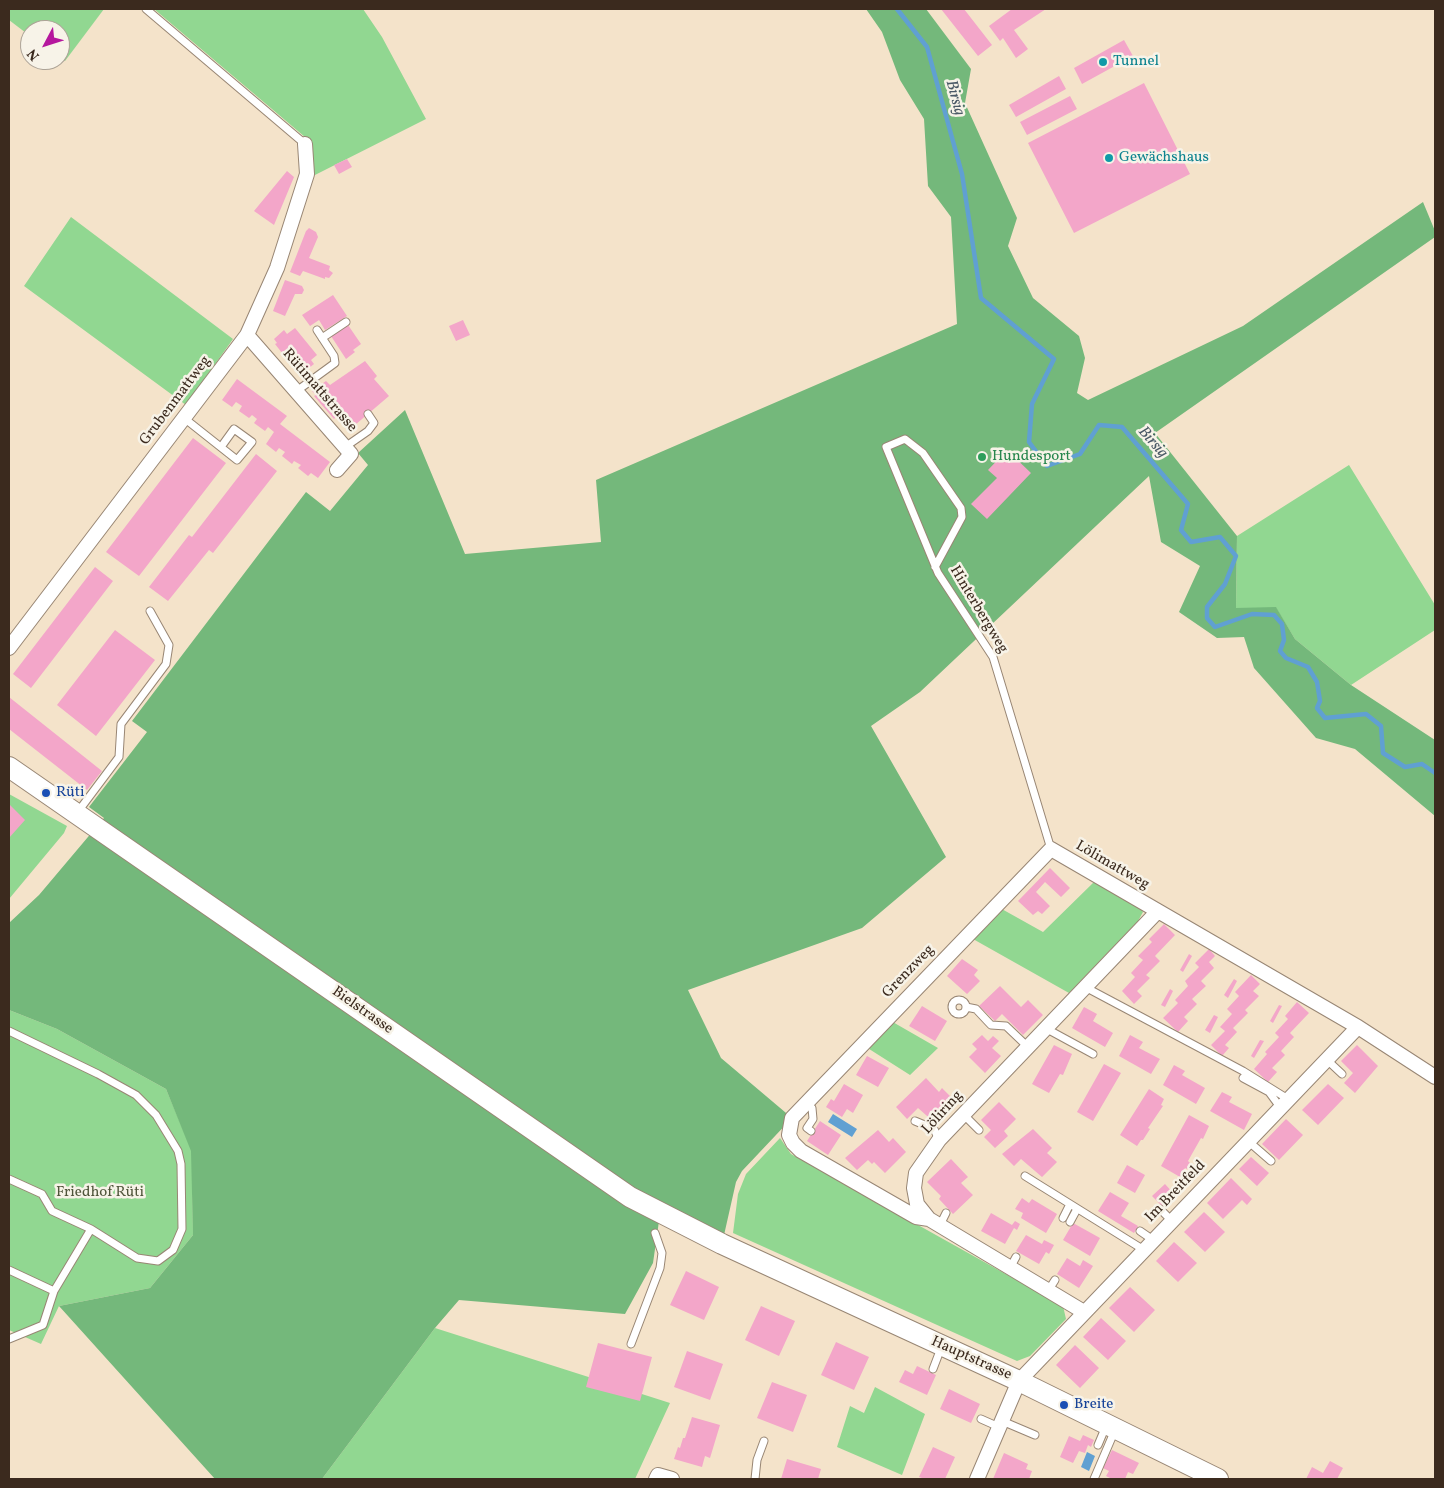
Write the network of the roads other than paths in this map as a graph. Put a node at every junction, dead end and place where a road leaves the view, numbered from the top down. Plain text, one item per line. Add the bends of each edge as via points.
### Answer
1 (146, 9) edge
2 (305, 144) joint
3 (346, 322) dead end
4 (317, 330) dead end
5 (247, 335) junction
6 (322, 338) junction
7 (298, 390) junction
8 (368, 414) dead end
9 (184, 418) junction
10 (345, 446) junction
11 (221, 447) junction
12 (338, 470) dead end
13 (936, 567) junction
14 (150, 611) dead end
15 (9, 648) edge
16 (9, 767) edge
17 (76, 813) junction
18 (1051, 849) junction
19 (1158, 911) junction
20 (1085, 987) junction
21 (966, 1007) dead end
22 (1358, 1027) junction
23 (1047, 1028) junction
24 (9, 1031) edge
25 (1029, 1048) junction
26 (1093, 1054) dead end
27 (1326, 1059) junction
28 (1342, 1074) dead end
29 (1435, 1077) edge
30 (1244, 1078) dead end
31 (805, 1103) junction
32 (1288, 1104) junction
33 (964, 1114) junction
34 (915, 1121) dead end
35 (979, 1130) dead end
36 (811, 1131) dead end
37 (939, 1140) junction
38 (1248, 1141) junction
39 (1271, 1161) dead end
40 (1025, 1176) dead end
41 (9, 1179) edge
42 (1070, 1204) junction
43 (1077, 1209) junction
44 (1160, 1209) dead end
45 (946, 1213) dead end
46 (1172, 1221) junction
47 (934, 1223) junction
48 (91, 1230) junction
49 (1140, 1231) dead end
50 (654, 1234) dead end
51 (722, 1244) joint
52 (1148, 1245) junction
53 (9, 1270) edge
54 (54, 1291) junction
55 (1084, 1312) junction
56 (9, 1339) edge
57 (631, 1344) dead end
58 (942, 1346) junction
59 (933, 1369) dead end
60 (1019, 1381) junction
61 (981, 1419) dead end
62 (1000, 1424) junction
63 (1110, 1428) junction
64 (1035, 1435) dead end
65 (764, 1441) dead end
66 (1098, 1445) dead end
67 (657, 1477) edge
68 (672, 1479) edge
69 (755, 1479) edge
70 (978, 1479) edge
71 (1094, 1479) edge
72 (1218, 1479) edge

1 - 2 lane
2 - 5 street, Grubenmattweg via 307,174 286,256 268,300
3 - 6 lane
4 - 6 lane
5 - 7 street, Rütimattstrasse
5 - 9 street, Grubenmattweg
6 - 7 lane via 335,363
7 - 10 street, Rütimattstrasse
8 - 10 lane via 374,423 368,431
9 - 11 lane
9 - 15 street, Grubenmattweg
10 - 12 street, Rütimattstrasse via 351,454
11 - 11 lane via 236,460 252,442 234,429
13 - 13 lane, Hinterbergweg via 962,517 961,508 923,453 906,439 886,447
13 - 18 lane, Hinterbergweg via 993,658
14 - 17 lane via 169,645 166,664 121,724 119,757
16 - 17 main road, Bielstrasse
17 - 51 main road, Bielstrasse via 630,1197
18 - 19 street, Lölimattweg
18 - 31 street, Grenzweg via 820,1096
19 - 20 street, Löliring
19 - 22 street, Lölimattweg
20 - 23 street, Löliring
20 - 32 lane via 1248,1074
21 - 25 lane via 976,1009 991,1024 1006,1026
22 - 27 street, Im Breitfeld
22 - 29 street, Lölimattweg
23 - 25 street, Löliring
23 - 26 lane
24 - 48 lane via 136,1096 156,1115 178,1151 182,1229 173,1250 158,1261 137,1258
25 - 33 street, Löliring
27 - 28 lane
27 - 32 street, Im Breitfeld via 1313,1081
30 - 32 lane
31 - 36 lane via 812,1108 813,1119 807,1128
31 - 47 street, Grenzweg via 792,1118 790,1135 801,1151 916,1217
32 - 38 street, Im Breitfeld
33 - 35 lane
33 - 37 street, Löliring
34 - 37 lane via 934,1129
37 - 47 street, Löliring via 916,1173 914,1188 917,1204
38 - 39 lane
38 - 46 street, Im Breitfeld
40 - 42 lane
41 - 48 lane via 42,1194 52,1212
42 - 43 lane
42 - 43 lane via 1066,1220
43 - 52 lane
44 - 46 lane
45 - 47 lane
46 - 52 street, Im Breitfeld
47 - 55 street, Löliring via 1052,1285
48 - 54 lane
49 - 52 lane
50 - 57 lane via 662,1253 660,1268
51 - 58 main road, Hauptstrasse
52 - 55 street, Im Breitfeld
53 - 54 lane
54 - 56 lane via 43,1325
55 - 60 street, Im Breitfeld
58 - 59 lane
58 - 60 main road, Hauptstrasse
60 - 62 street
60 - 63 main road, Hauptstrasse
61 - 62 lane
62 - 64 lane
62 - 70 street
63 - 66 lane
63 - 71 lane
63 - 72 main road, Hauptstrasse
65 - 69 lane via 756,1460
67 - 68 street

